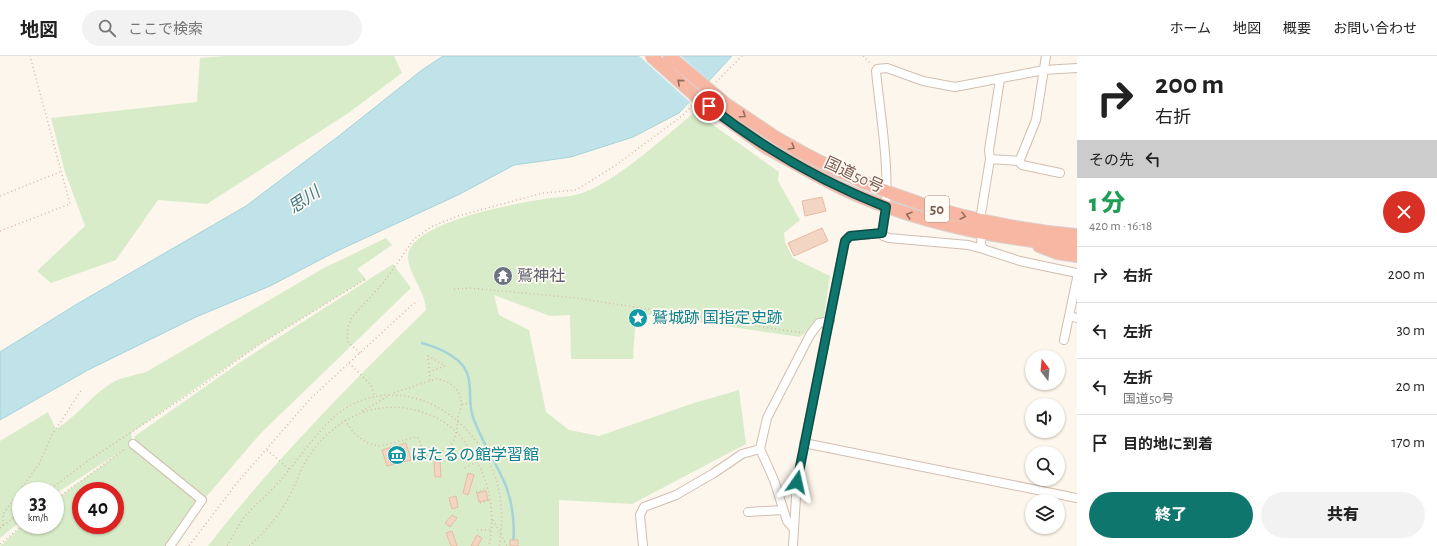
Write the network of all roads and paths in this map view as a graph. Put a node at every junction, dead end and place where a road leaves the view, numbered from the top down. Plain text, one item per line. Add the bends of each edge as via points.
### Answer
1 (30, 56) edge
2 (651, 56) edge
3 (669, 56) edge
4 (742, 56) edge
5 (863, 56) edge
6 (1046, 56) edge
7 (1077, 68) edge
8 (877, 69) junction
9 (1044, 70) junction
10 (1000, 78) junction
11 (711, 87) dead end
12 (694, 104) dead end
13 (990, 159) junction
14 (1020, 161) junction
15 (60, 172) junction
16 (1060, 173) dead end
17 (886, 191) junction
18 (0, 196) edge
19 (886, 207) junction
20 (985, 221) junction
21 (1077, 226) edge
22 (0, 231) edge
23 (882, 233) junction
24 (982, 233) junction
25 (1077, 235) edge
26 (1031, 242) junction
27 (1077, 246) edge
28 (983, 249) junction
29 (1077, 256) edge
30 (1077, 272) edge
31 (1077, 278) edge
32 (366, 279) dead end
33 (454, 289) dead end
34 (418, 301) dead end
35 (1073, 317) edge
36 (830, 321) junction
37 (810, 335) junction
38 (1064, 340) dead end
39 (360, 352) junction
40 (349, 363) junction
41 (428, 372) junction
42 (430, 381) junction
43 (82, 389) dead end
44 (391, 394) junction
45 (375, 397) junction
46 (473, 403) dead end
47 (462, 404) junction
48 (360, 412) junction
49 (345, 420) junction
50 (458, 421) junction
51 (457, 433) junction
52 (804, 443) junction
53 (133, 444) joint
54 (760, 449) junction
55 (266, 450) junction
56 (478, 461) junction
57 (465, 468) dead end
58 (290, 470) junction
59 (60, 482) edge
60 (488, 488) junction
61 (476, 492) dead end
62 (64, 494) edge
63 (1077, 498) edge
64 (491, 500) junction
65 (480, 503) dead end
66 (784, 510) junction
67 (748, 512) dead end
68 (12, 518) edge
69 (493, 520) junction
70 (3, 525) junction
71 (0, 528) edge
72 (793, 528) junction
73 (477, 530) dead end
74 (492, 530) junction
75 (12, 534) edge
76 (502, 534) junction
77 (0, 544) edge
78 (190, 545) edge
79 (170, 546) edge
80 (194, 546) edge
81 (227, 546) edge
82 (249, 546) edge
83 (489, 546) edge
84 (500, 546) edge
85 (507, 546) edge
86 (643, 546) edge
87 (793, 546) edge

1 - 15 path
19 -> 2 highway, 国道50号 / 50, bridge via 832,184 767,148 714,110
3 -> 17 highway, 国道50号 / 50, bridge via 726,104 775,137 809,157
4 - 11 path
5 - 8 path
6 - 9 street
7 - 9 street
8 - 10 street via 887,68 923,81 955,87
8 - 17 street
9 - 10 street
9 - 14 street via 1036,120
10 - 13 street via 989,150
12 - 39 path via 622,160 575,190 543,194 458,216 430,227 414,239 384,282 350,322 348,342
13 - 14 street
13 - 20 street
14 - 16 street via 1022,165
15 - 18 path
15 - 22 path via 70,204
17 - 19 street
17 -> 20 highway, 国道50号 / 50
19 - 23 street
24 -> 19 highway, 国道50号 / 50 via 930,221
20 - 21 highway
20 - 25 highway, 国道50号 / 50 via 1023,229
23 - 28 street via 889,238 968,245
23 - 36 street via 850,236 845,241
24 - 26 highway, 国道50号 / 50
24 - 28 street
26 - 27 highway, 国道50号 / 50
26 - 29 highway via 1057,254
28 - 30 street via 1020,261
31 - 35 street
32 - 59 path via 256,346
33 - 37 path via 471,288 576,298
34 - 39 path
35 - 38 street
36 - 37 street via 819,323
36 - 52 street
37 - 54 street via 767,418
39 - 40 path
40 - 45 path via 371,385
40 - 55 path via 310,398
41 - 41 path via 428,356 446,366 440,368
41 - 42 path
42 - 44 path
42 - 47 path via 442,379 452,384 460,393
43 - 70 path via 52,436 38,464 3,514
44 - 45 path
44 - 48 path
44 - 50 path via 428,402
45 - 58 path via 354,404 335,417 306,447
46 - 47 path
47 - 50 path
48 - 49 path
48 - 51 path via 397,407 414,409 438,419
49 - 51 path via 359,438 380,446 416,437 424,454 428,455 448,448
49 - 82 path via 324,438 306,461 282,510 272,524
50 - 51 path
50 - 76 path via 491,466 501,505
51 - 56 path
52 - 63 street
52 - 72 street
53 - 62 path
53 - 79 street via 202,500
54 - 66 street
54 - 86 street via 742,454 676,495 644,507 640,515
55 - 58 path
55 - 78 path via 236,484
56 - 57 path
56 - 60 path
58 - 81 path via 245,516
60 - 61 path
60 - 64 path
64 - 65 path
64 - 69 path
66 - 67 street
66 - 72 street via 787,521
68 - 70 path
69 - 74 path
69 - 76 path
70 - 71 path
72 - 87 street
73 - 74 path
74 - 83 path
75 - 77 path
76 - 84 path
76 - 85 path
78 - 80 path

